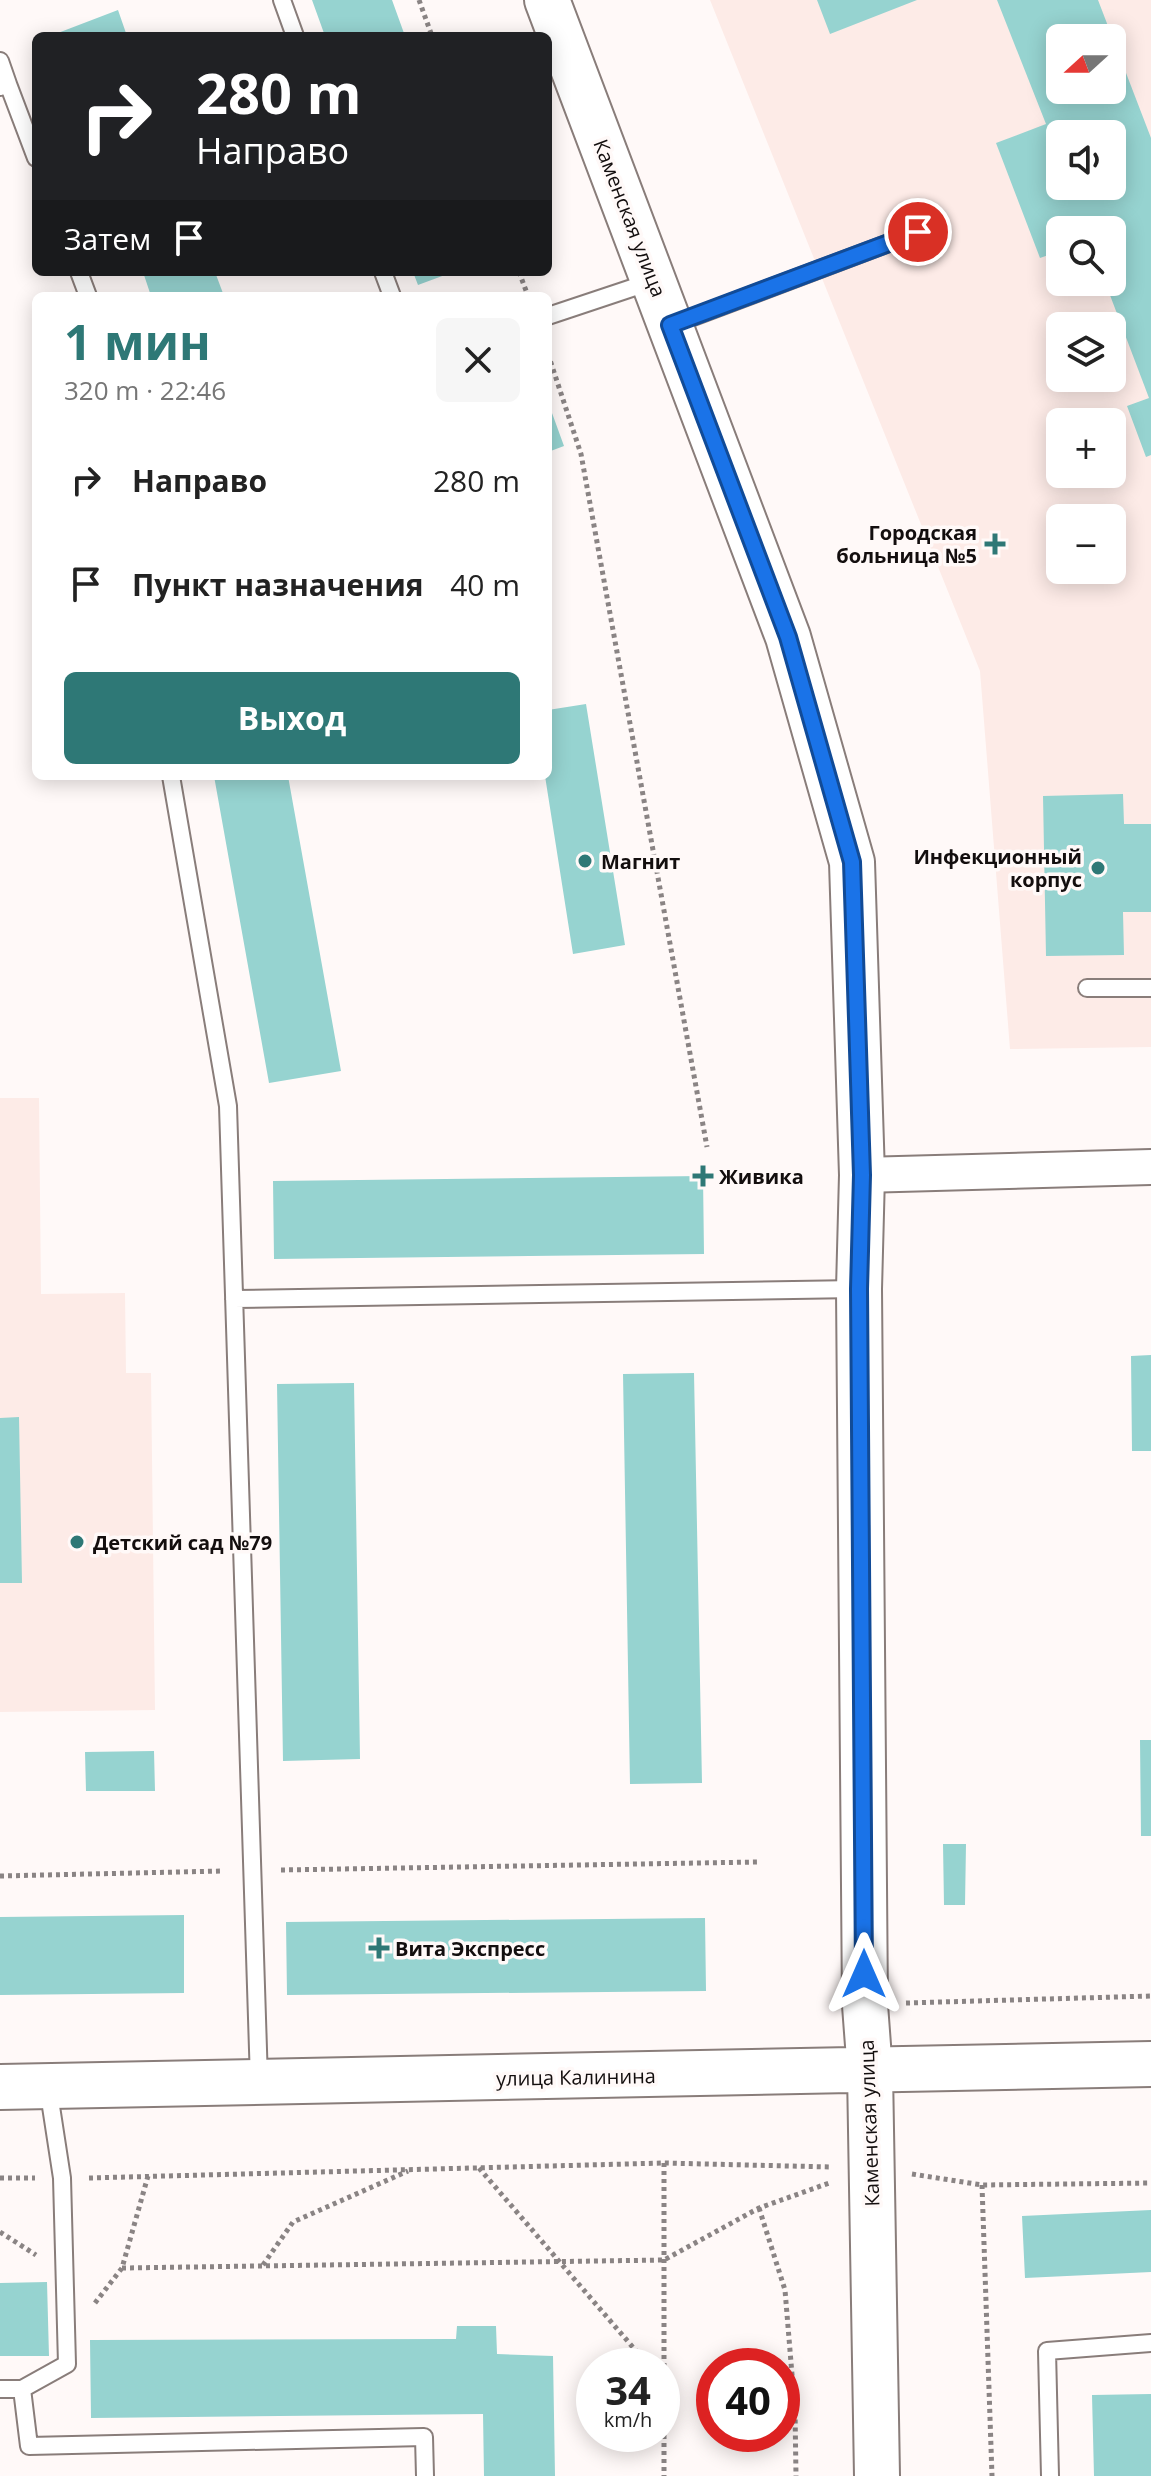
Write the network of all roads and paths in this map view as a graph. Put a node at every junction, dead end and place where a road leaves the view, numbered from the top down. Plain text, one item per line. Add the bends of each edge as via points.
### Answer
1 (282, 0) edge
2 (419, 0) edge
3 (547, 0) edge
4 (294, 32) edge
5 (431, 32) edge
6 (0, 61) edge
7 (4, 86) edge
8 (32, 149) edge
9 (918, 232) dead end
10 (654, 281) junction
11 (552, 315) edge
12 (670, 325) junction
13 (552, 366) edge
14 (172, 780) edge
15 (1087, 988) dead end
16 (1151, 988) edge
17 (707, 1147) dead end
18 (1151, 1167) edge
19 (862, 1175) junction
20 (859, 1289) junction
21 (234, 1299) junction
22 (757, 1862) dead end
23 (252, 1871) junction
24 (0, 1876) edge
25 (1151, 1996) edge
26 (865, 2005) junction
27 (1151, 2064) edge
28 (870, 2072) junction
29 (259, 2083) junction
30 (48, 2086) junction
31 (0, 2087) edge
32 (664, 2163) junction
33 (479, 2168) junction
34 (871, 2168) junction
35 (411, 2170) junction
36 (148, 2176) junction
37 (0, 2178) edge
38 (62, 2178) junction
39 (1151, 2183) edge
40 (982, 2185) junction
41 (759, 2208) junction
42 (664, 2260) junction
43 (560, 2261) junction
44 (263, 2266) junction
45 (1151, 2343) edge
46 (634, 2348) edge
47 (663, 2348) edge
48 (0, 2389) edge
49 (22, 2389) junction
50 (664, 2452) edge
51 (425, 2476) edge
52 (664, 2476) edge
53 (796, 2476) edge
54 (877, 2476) edge
55 (992, 2476) edge
56 (1050, 2476) edge

1 - 4 lane
2 - 5 path
3 - 10 street, Каменская улица
6 - 7 lane
7 - 8 lane
9 - 12 lane
10 - 11 lane
10 - 12 street, Каменская улица
12 - 19 street, Каменская улица via 788,637 852,862
13 - 17 path via 581,454
14 - 21 lane via 228,1106
15 - 16 lane
18 - 19 street
19 - 20 street, Каменская улица
20 - 21 lane
20 - 26 street, Каменская улица
21 - 23 lane
22 - 23 path
23 - 24 path
23 - 29 lane
25 - 26 path
26 - 28 street, Каменская улица
27 - 28 street, улица Калинина
28 - 29 street, улица Калинина
28 - 34 street, Каменская улица
29 - 30 street, улица Калинина
30 - 31 street, улица Калинина
30 - 38 lane
32 - 33 path
32 - 34 path
32 - 42 path
33 - 35 path
33 - 43 path
34 - 40 path
34 - 41 path
34 - 54 street, Каменская улица
35 - 36 path
35 - 44 path via 293,2222
36 - 38 path
36 - 44 path via 122,2268
37 - 38 path
38 - 49 lane via 67,2364
39 - 40 path
40 - 55 path
41 - 42 path
41 - 53 path via 785,2290
42 - 43 path
42 - 47 path
43 - 44 path
43 - 46 path
45 - 56 lane via 1047,2351
48 - 49 lane
49 - 51 lane via 29,2446 424,2437
50 - 52 path

